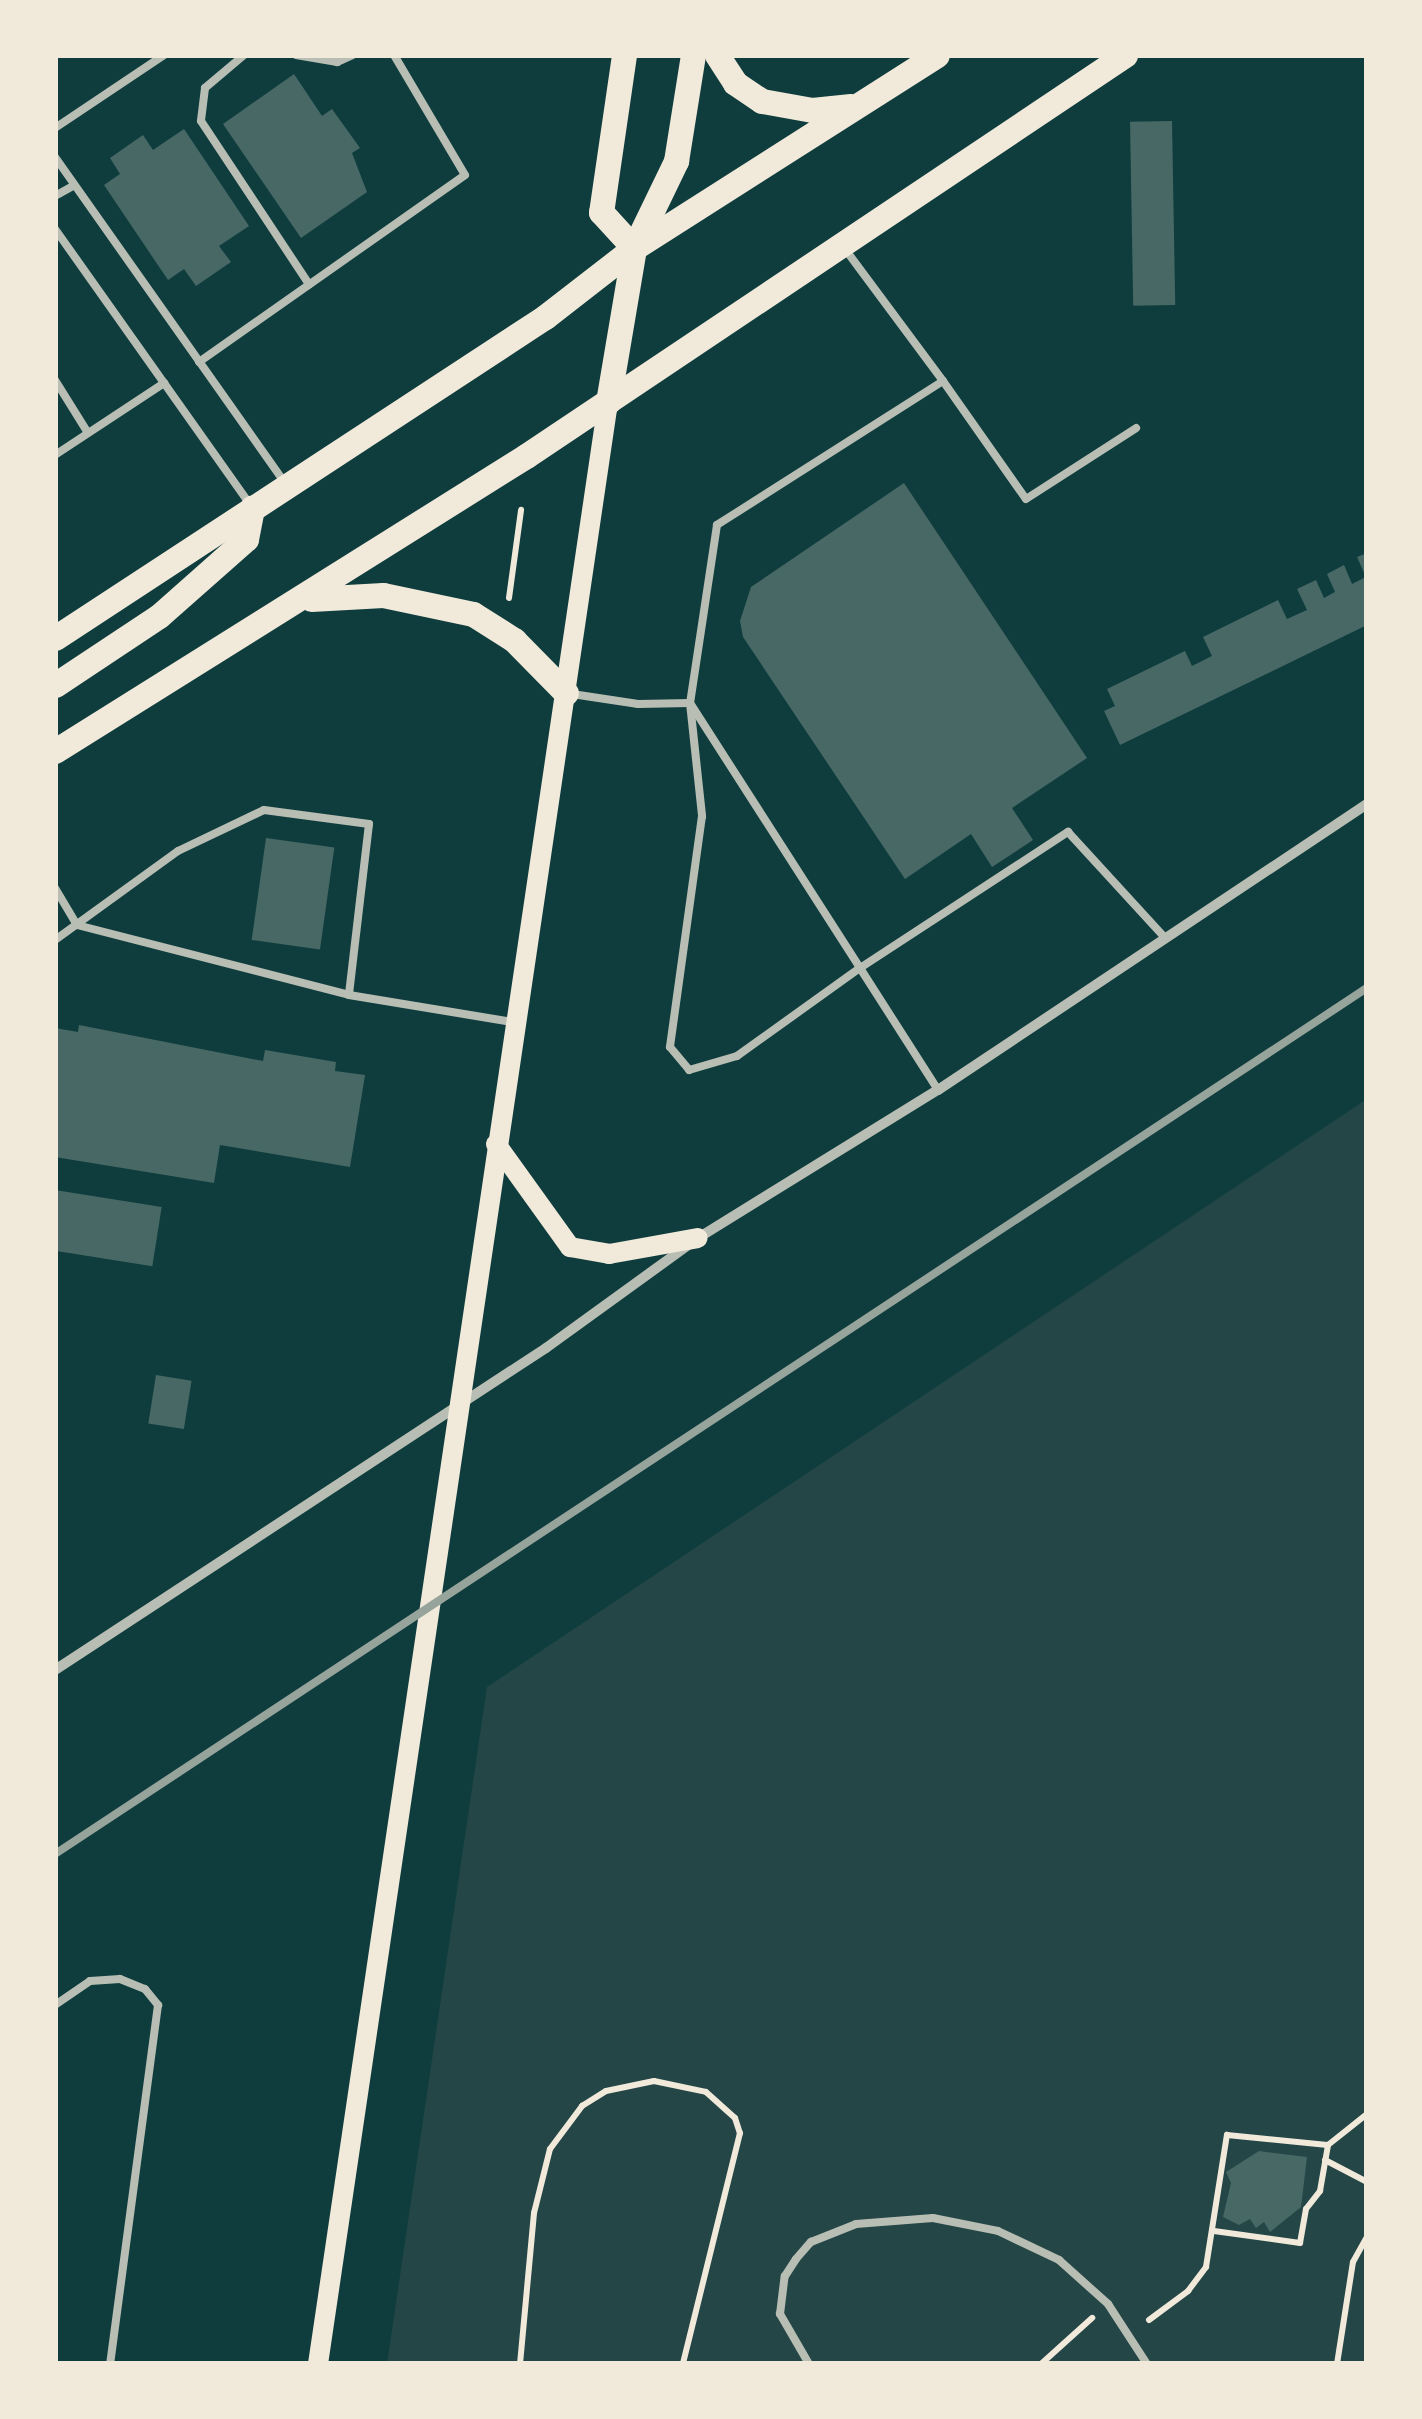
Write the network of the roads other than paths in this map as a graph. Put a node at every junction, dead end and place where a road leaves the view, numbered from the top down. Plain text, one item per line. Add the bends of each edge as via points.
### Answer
1 (164, 55) edge
2 (244, 55) edge
3 (296, 55) edge
4 (353, 55) edge
5 (394, 55) edge
6 (624, 55) edge
7 (693, 55) edge
8 (717, 55) edge
9 (1124, 55) edge
10 (921, 59) edge
11 (861, 104) junction
12 (55, 128) edge
13 (55, 157) edge
14 (73, 186) junction
15 (55, 196) edge
16 (55, 229) edge
17 (842, 245) junction
18 (634, 248) junction
19 (308, 284) junction
20 (199, 362) junction
21 (55, 380) edge
22 (943, 381) junction
23 (164, 383) junction
24 (608, 402) junction
25 (1136, 428) dead end
26 (88, 433) junction
27 (55, 455) edge
28 (287, 486) junction
29 (252, 508) junction
30 (301, 600) junction
31 (55, 638) edge
32 (55, 684) edge
33 (566, 692) junction
34 (690, 703) junction
35 (55, 751) edge
36 (1367, 804) edge
37 (55, 888) edge
38 (78, 925) junction
39 (1165, 938) junction
40 (55, 940) edge
41 (860, 968) junction
42 (349, 995) junction
43 (512, 1022) junction
44 (938, 1090) junction
45 (496, 1144) junction
46 (698, 1238) junction
47 (461, 1403) junction
48 (55, 1670) edge
49 (55, 2004) edge
50 (110, 2364) edge
51 (318, 2364) edge
52 (809, 2364) edge
53 (1147, 2364) edge

1 - 12 lane
2 - 19 lane via 205,88 200,121
3 - 4 lane via 337,62
5 - 19 lane via 465,174
6 - 18 main road via 602,212
7 - 18 main road via 676,162
8 - 11 main road via 734,83 762,101 812,110
9 - 17 main road
10 - 11 main road
11 - 18 main road
13 - 14 lane
14 - 15 lane
14 - 20 lane
16 - 23 lane
17 - 22 lane
17 - 24 main road
18 - 24 main road
18 - 28 main road via 545,316
19 - 20 lane
20 - 28 lane
21 - 26 lane
22 - 25 lane via 1026,498
22 - 34 lane via 717,526
23 - 26 lane
23 - 29 lane
24 - 30 main road
24 - 33 main road
26 - 27 lane
28 - 29 main road
29 - 31 main road
29 - 32 main road via 246,539 158,616
30 - 33 main road via 384,595 464,610 514,640
30 - 35 main road
33 - 34 lane via 638,704
33 - 43 main road
34 - 41 lane
34 - 41 lane via 702,816 670,1047 689,1070 737,1056
36 - 39 street
37 - 38 lane
38 - 40 lane
38 - 42 lane
38 - 42 lane via 178,851 264,810 369,824
39 - 41 lane via 1068,832
39 - 44 street
41 - 44 lane
42 - 43 lane
43 - 45 main road
44 - 46 street
45 - 46 main road via 570,1247 608,1254
45 - 47 main road
46 - 47 street
47 - 48 street
47 - 51 main road
49 - 50 lane via 90,1981 120,1979 144,1989 158,2005
52 - 53 lane via 780,2314 785,2276 811,2242 856,2224 933,2218 998,2231 1059,2260 1108,2304

